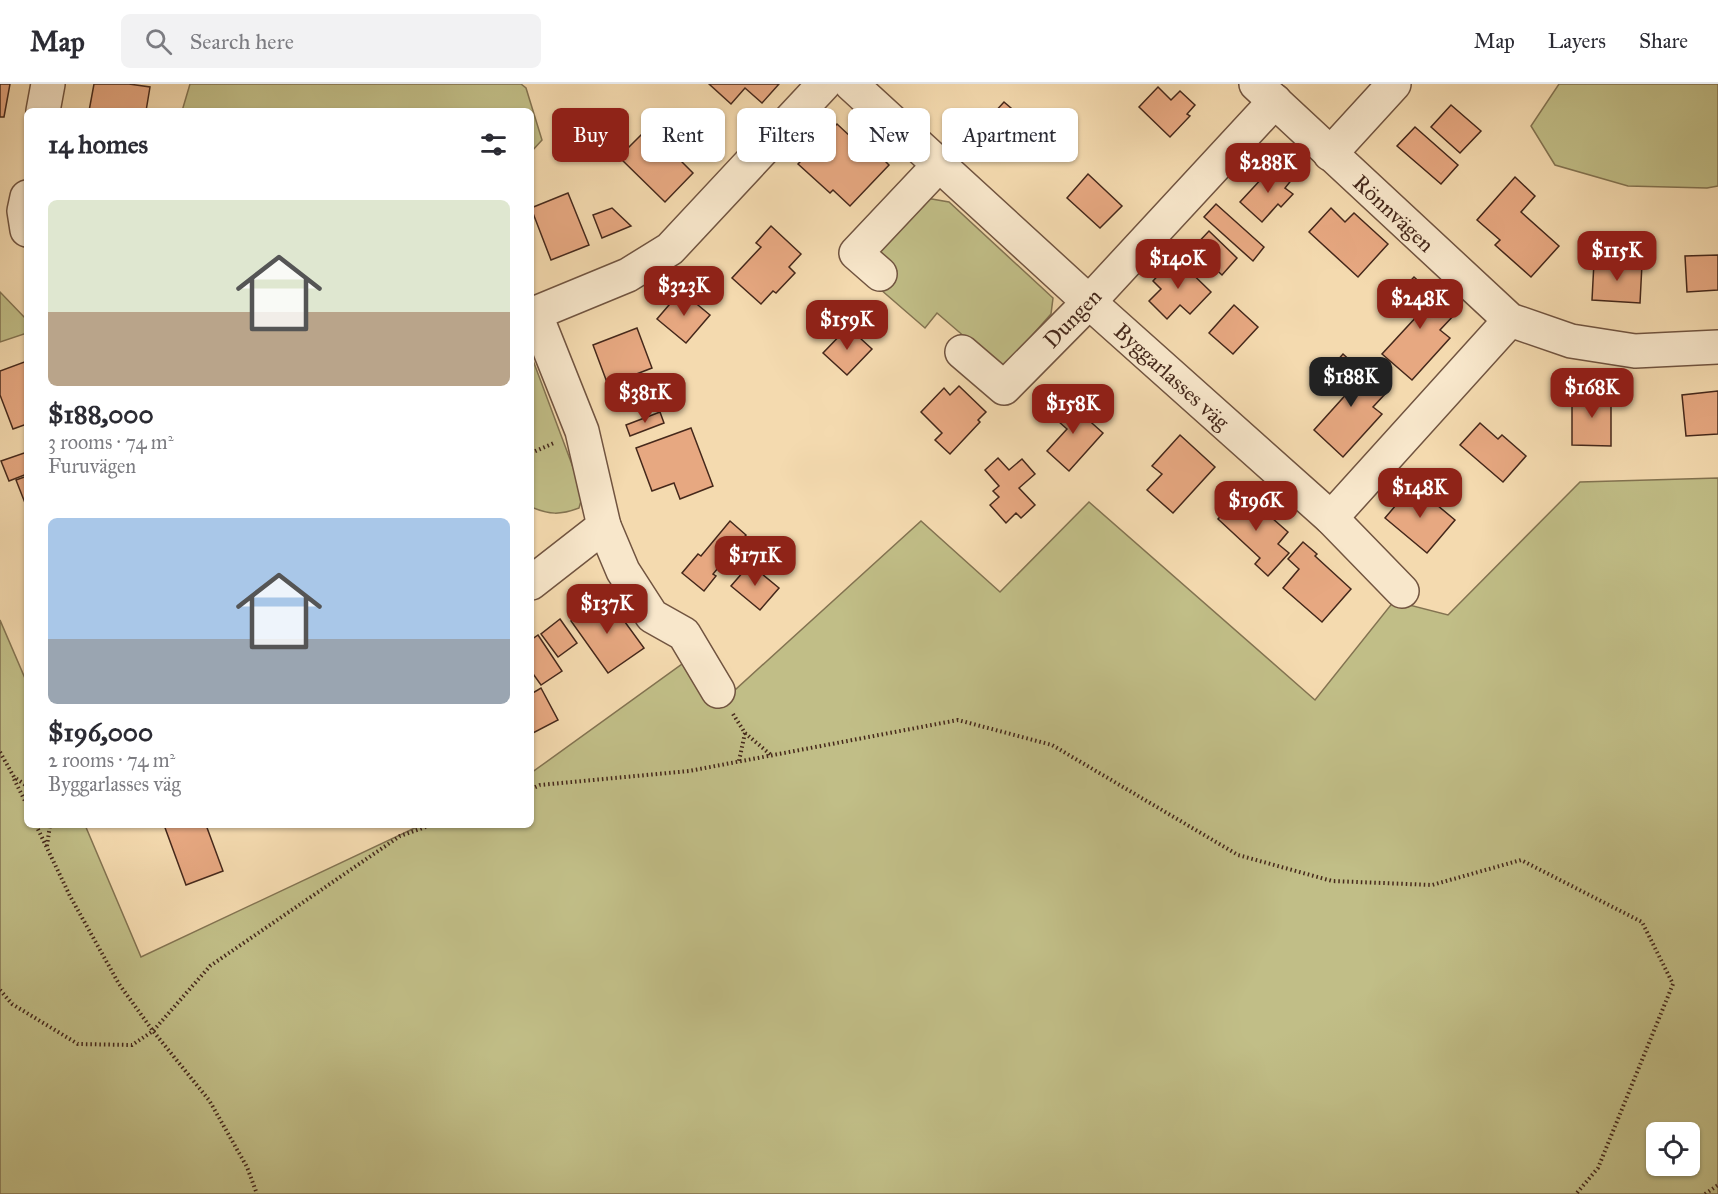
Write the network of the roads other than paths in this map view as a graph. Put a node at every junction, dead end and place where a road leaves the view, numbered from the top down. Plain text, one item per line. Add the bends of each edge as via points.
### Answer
1 (48, 84) edge
2 (824, 84) edge
3 (850, 84) edge
4 (1394, 84) edge
5 (1265, 92) edge
6 (44, 108) edge
7 (1330, 154) junction
8 (939, 165) junction
9 (880, 274) dead end
10 (1089, 302) junction
11 (534, 314) edge
12 (534, 316) edge
13 (1510, 320) junction
14 (1718, 347) edge
15 (962, 352) dead end
16 (1331, 518) junction
17 (604, 526) junction
18 (534, 581) edge
19 (1402, 591) dead end
20 (718, 691) road end

1 - 6 street
2 - 11 street via 670,249 628,275
3 - 8 street, Byggarlasses väg
4 - 7 street
5 - 7 street, Rönnvägen
5 - 10 street, Dungen
7 - 13 street, Rönnvägen
8 - 9 street via 856,253
8 - 10 street, Byggarlasses väg
10 - 15 street, Dungen via 1004,388
10 - 16 street, Byggarlasses väg
12 - 17 street via 582,431
13 - 14 street, Rönnvägen via 1570,341 1635,351
13 - 16 street
16 - 19 street, Byggarlasses väg
17 - 18 street
17 - 20 street via 623,571 652,616 684,634

